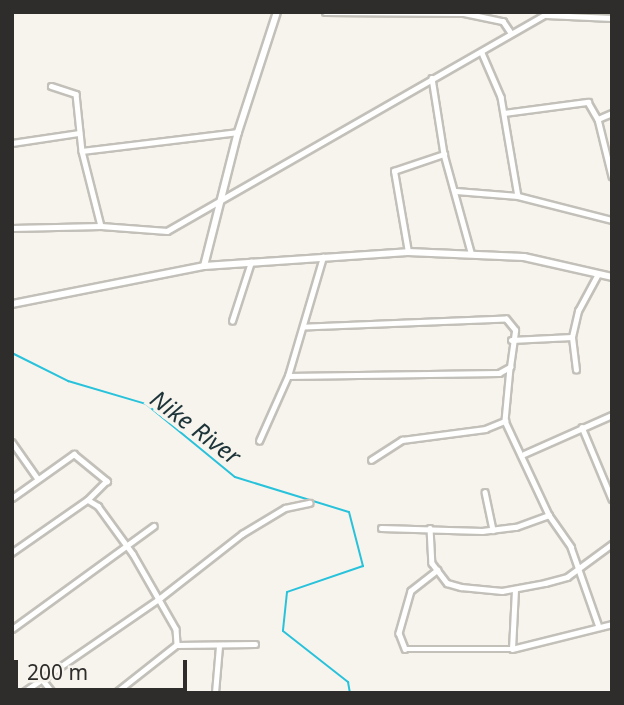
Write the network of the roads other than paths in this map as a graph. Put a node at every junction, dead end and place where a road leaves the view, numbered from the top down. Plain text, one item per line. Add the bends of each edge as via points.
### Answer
1 (277, 12) edge
2 (325, 12) edge
3 (497, 12) edge
4 (547, 14) edge
5 (612, 18) edge
6 (503, 21) junction
7 (511, 33) junction
8 (482, 53) junction
9 (432, 78) junction
10 (51, 86) dead end
11 (504, 113) junction
12 (612, 113) edge
13 (597, 119) junction
14 (79, 132) junction
15 (238, 132) junction
16 (12, 143) edge
17 (82, 151) junction
18 (444, 154) junction
19 (612, 176) edge
20 (456, 191) junction
21 (518, 196) junction
22 (220, 201) junction
23 (612, 220) edge
24 (102, 226) junction
25 (12, 228) edge
26 (408, 252) junction
27 (471, 252) junction
28 (323, 256) junction
29 (251, 261) junction
30 (204, 266) junction
31 (598, 274) junction
32 (612, 277) edge
33 (12, 304) edge
34 (232, 321) dead end
35 (304, 327) junction
36 (572, 337) junction
37 (512, 340) junction
38 (510, 367) junction
39 (576, 370) dead end
40 (288, 376) junction
41 (612, 415) edge
42 (505, 421) junction
43 (582, 427) junction
44 (260, 441) dead end
45 (12, 442) edge
46 (524, 454) junction
47 (371, 460) dead end
48 (38, 479) junction
49 (485, 492) dead end
50 (12, 498) edge
51 (612, 499) edge
52 (88, 500) junction
53 (309, 503) dead end
54 (549, 515) junction
55 (154, 526) dead end
56 (381, 528) dead end
57 (430, 528) junction
58 (493, 530) junction
59 (612, 544) edge
60 (127, 547) junction
61 (12, 553) edge
62 (438, 570) junction
63 (579, 570) junction
64 (515, 590) junction
65 (160, 598) junction
66 (598, 624) junction
67 (612, 624) edge
68 (12, 629) edge
69 (255, 644) dead end
70 (177, 645) junction
71 (219, 646) junction
72 (512, 649) junction
73 (41, 678) junction
74 (22, 693) edge
75 (52, 693) edge
76 (116, 693) edge
77 (215, 693) edge

1 - 15 main road
2 - 6 street via 464,13
3 - 6 street
4 - 5 street
4 - 7 street
6 - 7 street
7 - 8 street
8 - 9 street
8 - 11 street
9 - 18 street
9 - 22 street
10 - 14 street via 76,94
11 - 13 street via 588,102
11 - 21 street
12 - 13 street
13 - 19 street
14 - 16 street
14 - 17 street
15 - 17 street
15 - 22 main road
17 - 24 street
18 - 20 street
18 - 26 street via 394,171
20 - 21 street
20 - 27 street
21 - 23 street
22 - 24 street via 167,230
22 - 30 main road
24 - 25 street
26 - 27 main road
26 - 28 main road
27 - 31 main road via 524,257
28 - 29 main road
28 - 35 street
29 - 30 main road
29 - 34 street
30 - 33 main road
31 - 32 main road
31 - 36 street via 578,311
35 - 37 street via 506,319 515,330
35 - 40 street
36 - 37 street
36 - 39 street
37 - 38 street
38 - 40 street via 486,373
38 - 42 street
40 - 44 street
41 - 43 street
42 - 46 street
42 - 47 street via 485,429 402,440
43 - 46 street
43 - 51 street
45 - 48 street
46 - 54 street
48 - 50 street
48 - 52 street via 74,453 107,481
49 - 58 street
52 - 60 street via 98,506
52 - 61 street
53 - 65 street via 285,508 242,534
54 - 58 street
54 - 63 street via 571,547
55 - 60 street
56 - 57 street
57 - 58 street
57 - 62 street via 429,554
59 - 63 street
60 - 65 street
60 - 68 street
62 - 64 street via 447,583 461,587
62 - 72 street via 411,591 400,623 400,646
63 - 64 street
63 - 66 street
64 - 72 street
65 - 70 street via 173,618
65 - 73 street
66 - 67 street
66 - 72 street
69 - 71 street
70 - 71 street
70 - 76 street
71 - 77 street
73 - 74 street
73 - 75 street

